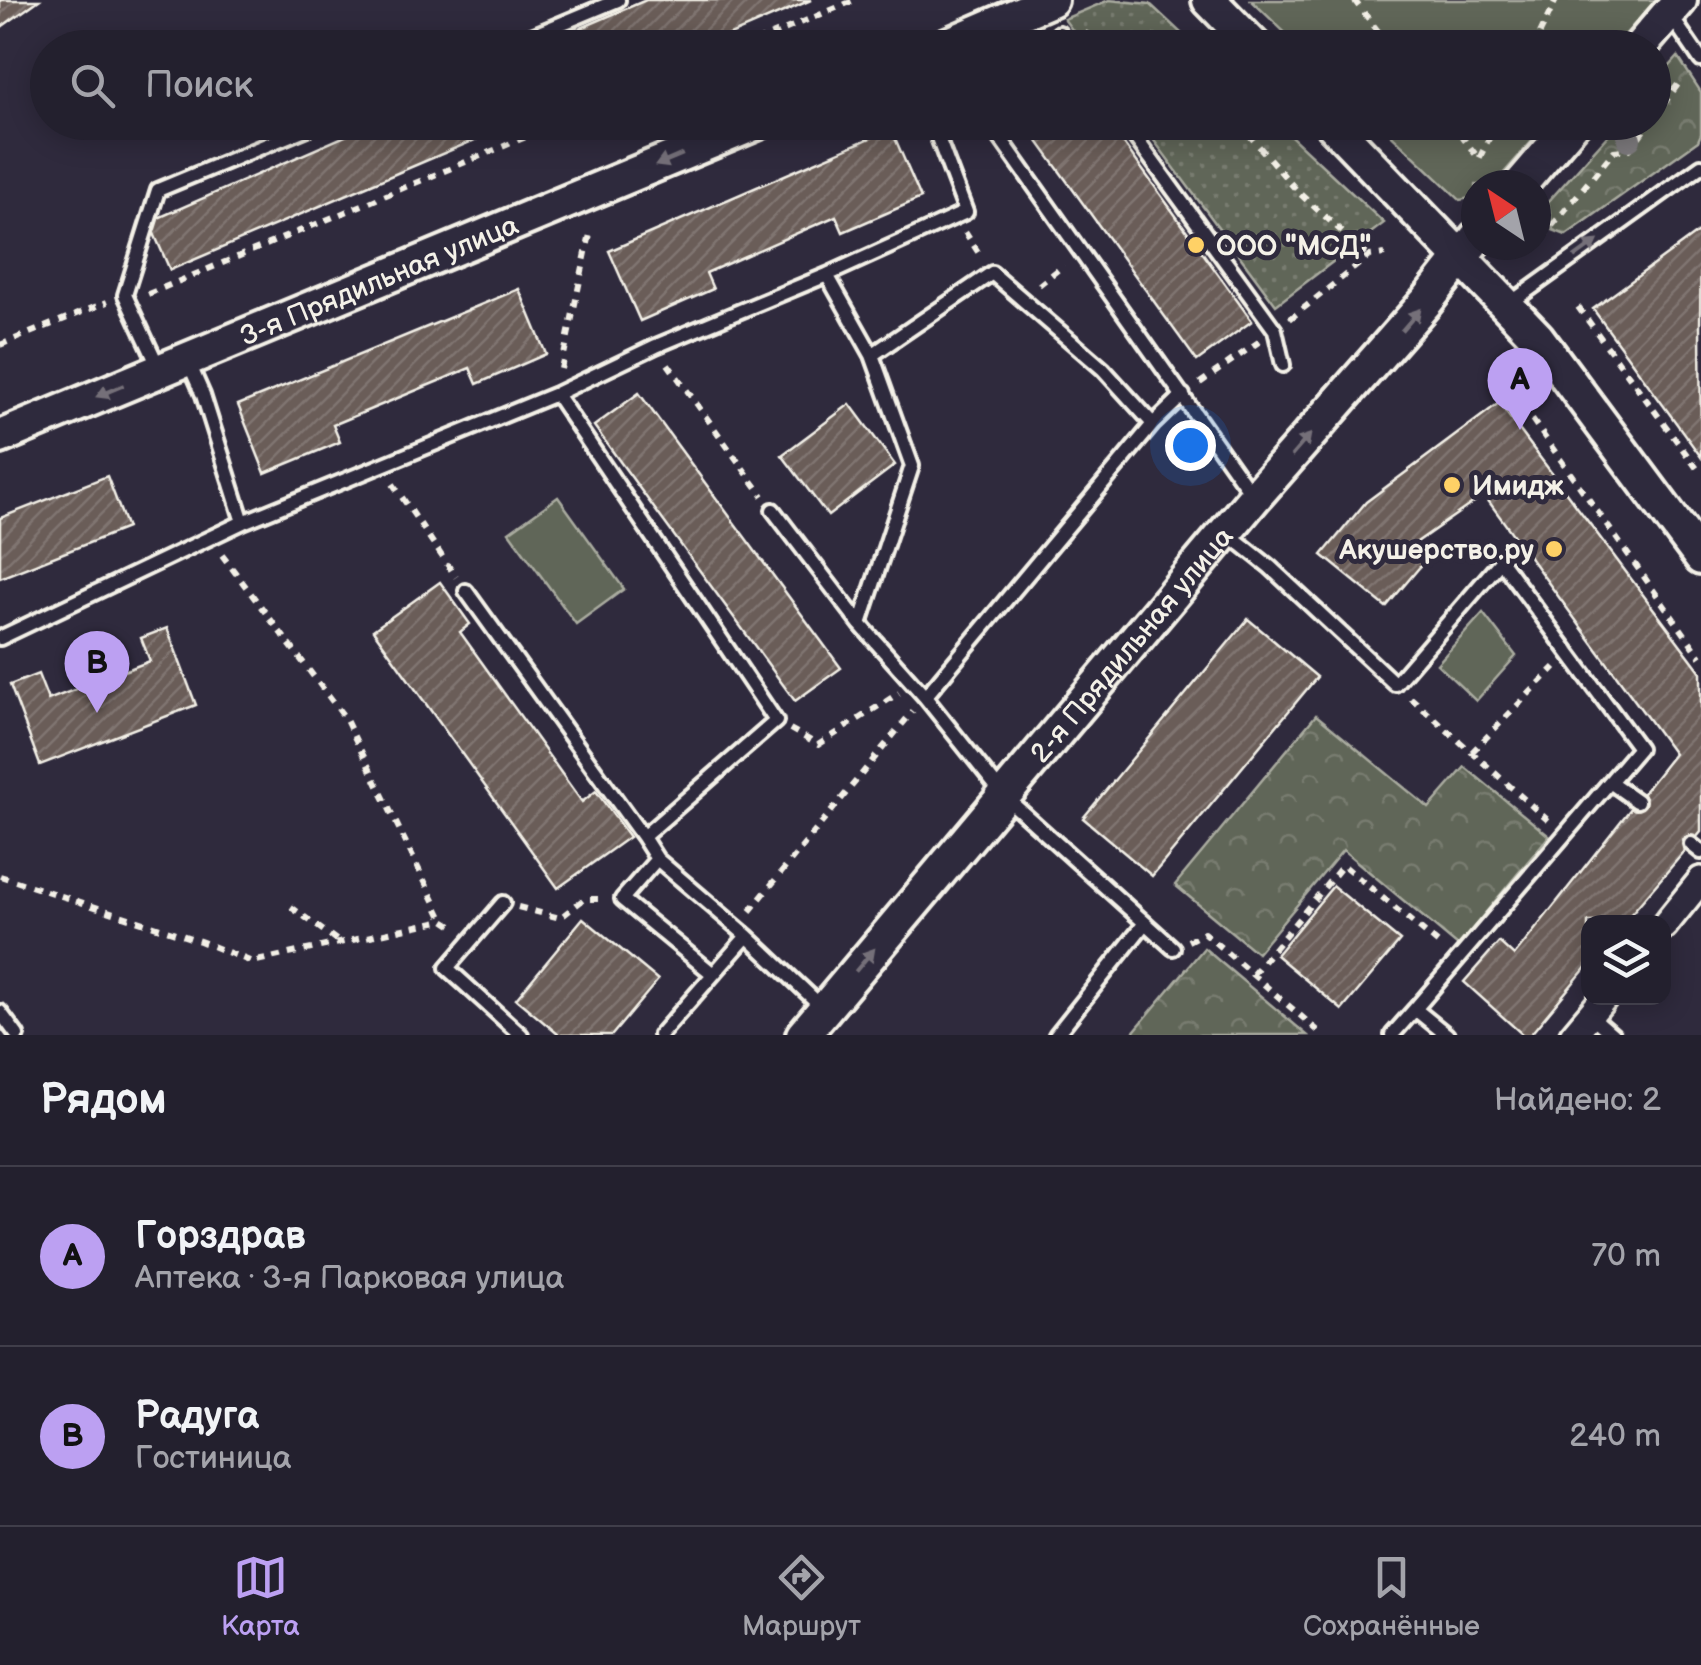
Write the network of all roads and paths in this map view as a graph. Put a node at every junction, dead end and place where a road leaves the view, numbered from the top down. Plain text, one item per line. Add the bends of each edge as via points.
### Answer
1 (618, 0) edge
2 (855, 0) edge
3 (1051, 0) edge
4 (1208, 0) edge
5 (1354, 0) edge
6 (1556, 0) edge
7 (1674, 6) edge
8 (547, 30) edge
9 (784, 30) edge
10 (983, 30) edge
11 (1238, 30) edge
12 (1378, 30) edge
13 (1542, 30) edge
14 (1654, 30) edge
15 (1701, 60) edge
16 (1682, 78) dead end
17 (1671, 93) edge
18 (279, 140) edge
19 (519, 140) edge
20 (716, 140) edge
21 (939, 140) edge
22 (1000, 140) edge
23 (1137, 140) edge
24 (1254, 140) edge
25 (1350, 140) edge
26 (1466, 140) edge
27 (1488, 140) edge
28 (1559, 140) edge
29 (1637, 140) edge
30 (1701, 166) edge
31 (1533, 170) edge
32 (954, 217) junction
33 (1551, 227) edge
34 (590, 234) dead end
35 (1461, 240) edge
36 (1369, 256) dead end
37 (1461, 257) edge
38 (1477, 260) edge
39 (1063, 266) dead end
40 (992, 273) junction
41 (827, 275) junction
42 (1044, 281) dead end
43 (125, 295) junction
44 (1507, 306) junction
45 (1578, 307) dead end
46 (0, 345) edge
47 (656, 346) junction
48 (872, 355) junction
49 (174, 365) junction
50 (1283, 366) dead end
51 (1492, 370) dead end
52 (556, 394) junction
53 (1183, 395) junction
54 (1154, 424) junction
55 (0, 437) edge
56 (381, 466) junction
57 (1701, 474) edge
58 (1254, 498) junction
59 (773, 510) joint
60 (244, 522) junction
61 (1226, 532) junction
62 (210, 538) junction
63 (1692, 539) edge
64 (466, 591) joint
65 (860, 624) junction
66 (0, 638) edge
67 (1569, 653) junction
68 (1701, 658) edge
69 (1395, 684) junction
70 (912, 685) junction
71 (925, 696) junction
72 (776, 721) junction
73 (1472, 752) junction
74 (1610, 782) junction
75 (1004, 796) junction
76 (1637, 801) dead end
77 (1565, 835) junction
78 (643, 837) junction
79 (657, 859) junction
80 (0, 876) edge
81 (1701, 880) edge
82 (622, 899) junction
83 (503, 903) joint
84 (292, 907) dead end
85 (1671, 917) edge
86 (444, 920) junction
87 (1144, 923) junction
88 (741, 932) junction
89 (473, 938) junction
90 (340, 942) junction
91 (1173, 948) joint
92 (1458, 960) junction
93 (714, 974) junction
94 (1253, 974) junction
95 (824, 1009) junction
96 (1415, 1009) junction
97 (0, 1012) edge
98 (1589, 1016) edge
99 (17, 1035) edge
100 (521, 1035) edge
101 (660, 1035) edge
102 (803, 1035) edge
103 (1056, 1035) edge
104 (1322, 1035) edge
105 (1392, 1035) edge
106 (1446, 1035) edge
107 (1613, 1035) edge

1 - 8 lane
2 - 9 path
3 - 10 street
4 - 11 street
5 - 12 path
6 - 13 path
7 - 14 street
7 - 15 lane
16 - 17 path
18 - 43 lane via 158,190
19 - 43 path via 154,293
20 -> 49 street, 3-я Прядильная улица
21 - 32 lane via 966,212
22 - 53 lane
23 - 50 lane via 1276,330
24 - 36 path
25 - 35 street
26 - 27 path via 1480,158
28 - 31 street
29 - 33 path via 1630,149 1614,151
44 -> 30 lane
32 - 40 path
32 - 41 lane
34 - 52 path
58 -> 37 street, 2-я Прядильная улица
38 - 44 street
39 - 42 path
40 - 48 lane
40 - 54 lane
41 - 47 lane
41 - 48 lane
43 - 46 path
43 - 49 lane
44 - 63 street
45 - 57 path
47 - 52 lane
47 - 59 path
48 - 65 lane via 912,466
49 -> 55 street, 3-я Прядильная улица
49 - 60 lane via 202,395
51 - 68 path
52 - 56 lane
52 - 72 lane
53 - 54 lane
53 - 58 lane
54 - 71 lane
56 - 60 lane
56 - 64 path
58 - 61 street, 2-я Прядильная улица
59 - 65 lane
60 - 62 lane
61 - 69 lane
61 - 75 street, 2-я Прядильная улица
62 - 66 lane
62 - 86 path via 345,718
64 - 78 lane
65 - 70 lane
67 - 69 lane via 1501,561
67 - 73 path
67 - 74 lane via 1639,748
69 - 73 path
70 - 71 lane
70 - 72 path via 818,745
71 - 75 lane
71 - 88 path
72 - 78 lane
73 - 77 path
74 - 76 lane
74 - 77 lane
75 - 87 lane
95 -> 75 street, 2-я Прядильная улица
77 - 92 lane
78 - 79 lane
79 - 82 lane
79 - 88 lane
80 - 90 path via 252,962
81 - 85 street
82 - 83 path via 584,899 560,918
82 - 93 lane
83 - 89 lane
84 - 90 path
86 - 89 path
86 - 90 path
87 - 91 lane
87 - 103 lane
88 - 93 lane
88 - 95 lane
89 - 100 lane via 447,968
91 - 94 path via 1204,933
92 - 94 path via 1344,865
92 - 96 lane
93 - 101 lane
94 - 104 path
95 - 102 street, 2-я Прядильная улица
96 - 105 lane
96 - 106 lane
97 - 99 lane
98 - 107 lane

